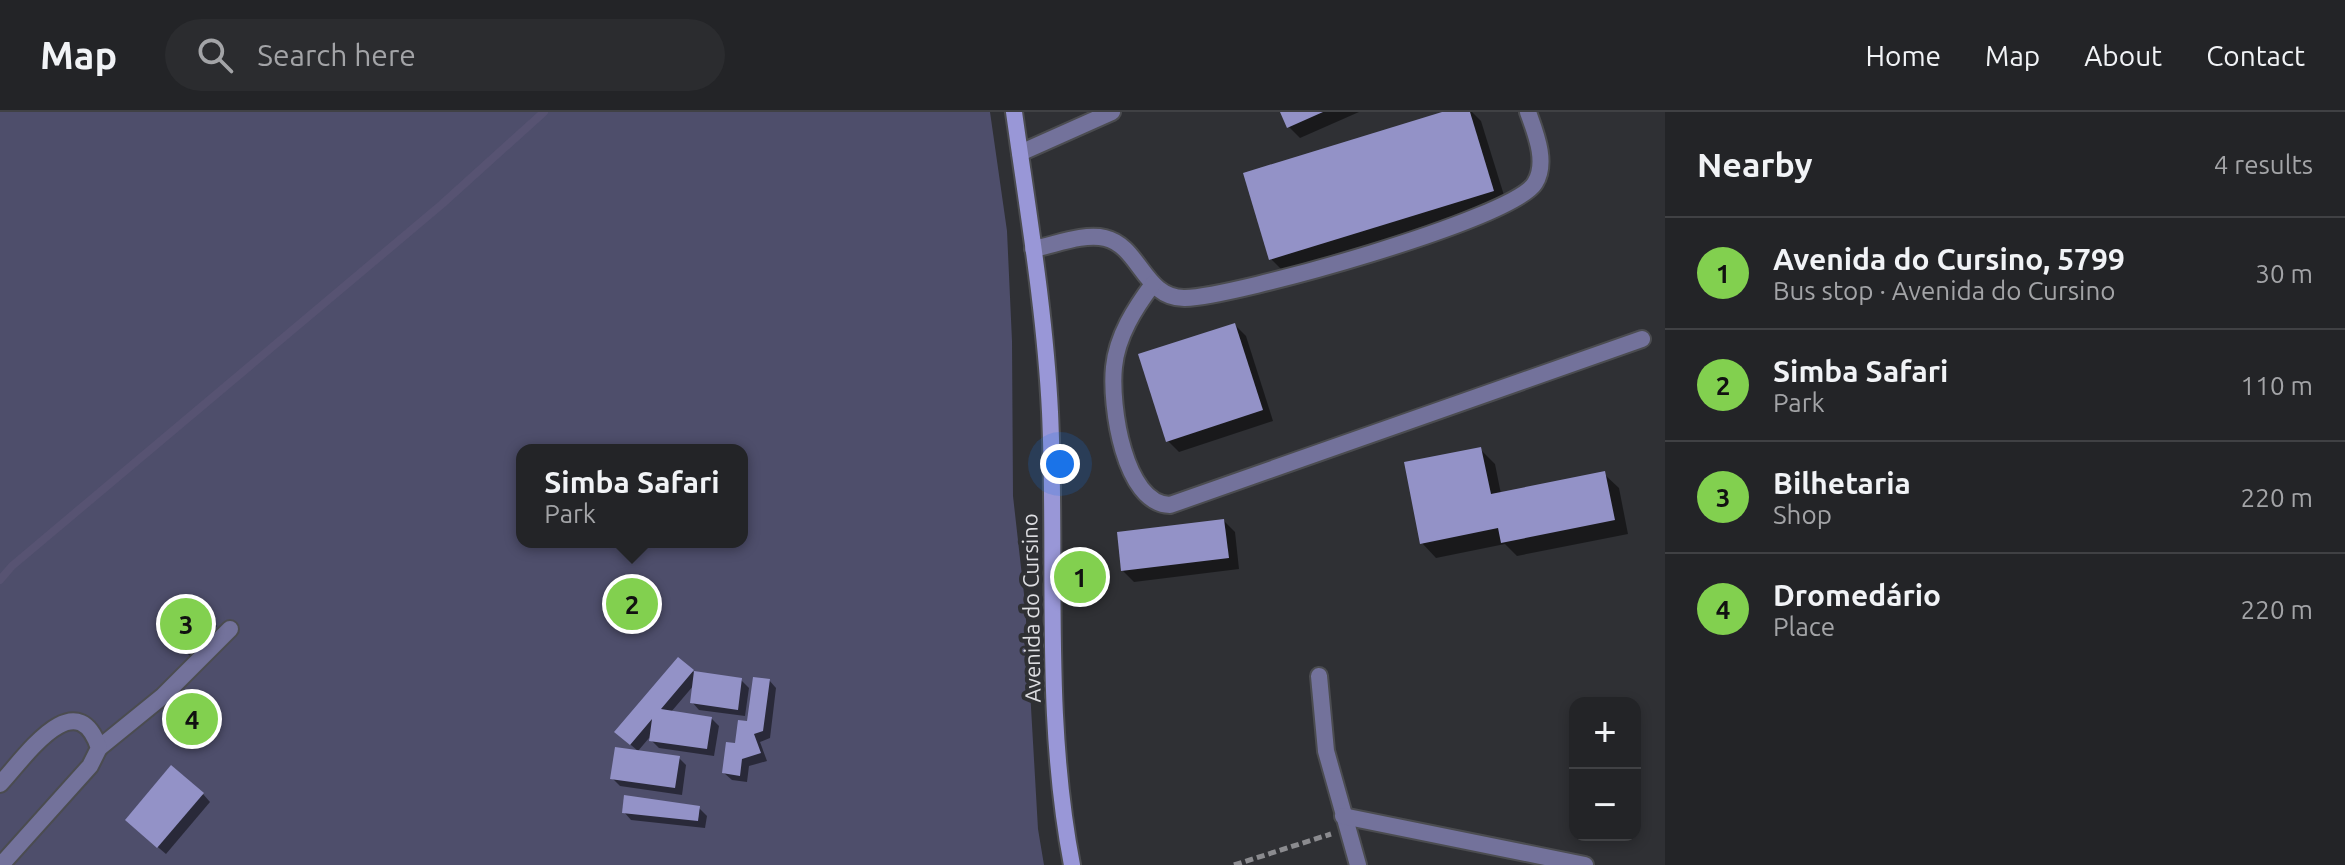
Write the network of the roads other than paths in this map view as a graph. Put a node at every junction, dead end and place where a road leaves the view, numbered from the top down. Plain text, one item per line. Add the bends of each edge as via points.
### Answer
1 (1014, 112) edge
2 (1112, 112) edge
3 (1528, 112) edge
4 (1020, 153) junction
5 (1033, 249) junction
6 (1153, 284) junction
7 (1642, 339) dead end
8 (230, 629) dead end
9 (1319, 676) dead end
10 (99, 748) junction
11 (0, 784) edge
12 (1345, 822) junction
13 (1, 865) edge
14 (1072, 865) edge
15 (1358, 865) edge
16 (1585, 865) edge

1 - 4 main road, Avenida do Cursino
2 - 4 street
3 - 6 street via 1539,147 1539,175 1519,199 1492,212 1226,293 1168,297
4 - 5 main road, Avenida do Cursino
5 - 6 street via 1107,238
5 - 14 main road, Avenida do Cursino via 1050,415 1052,669 1062,813
6 - 7 street via 1130,315 1114,367 1117,421 1128,462 1143,494 1156,504 1170,505
8 - 10 street via 163,696
9 - 12 street via 1326,751
10 - 11 street via 85,725 72,721 40,737
10 - 13 street via 90,766
12 - 15 street
12 - 16 street

